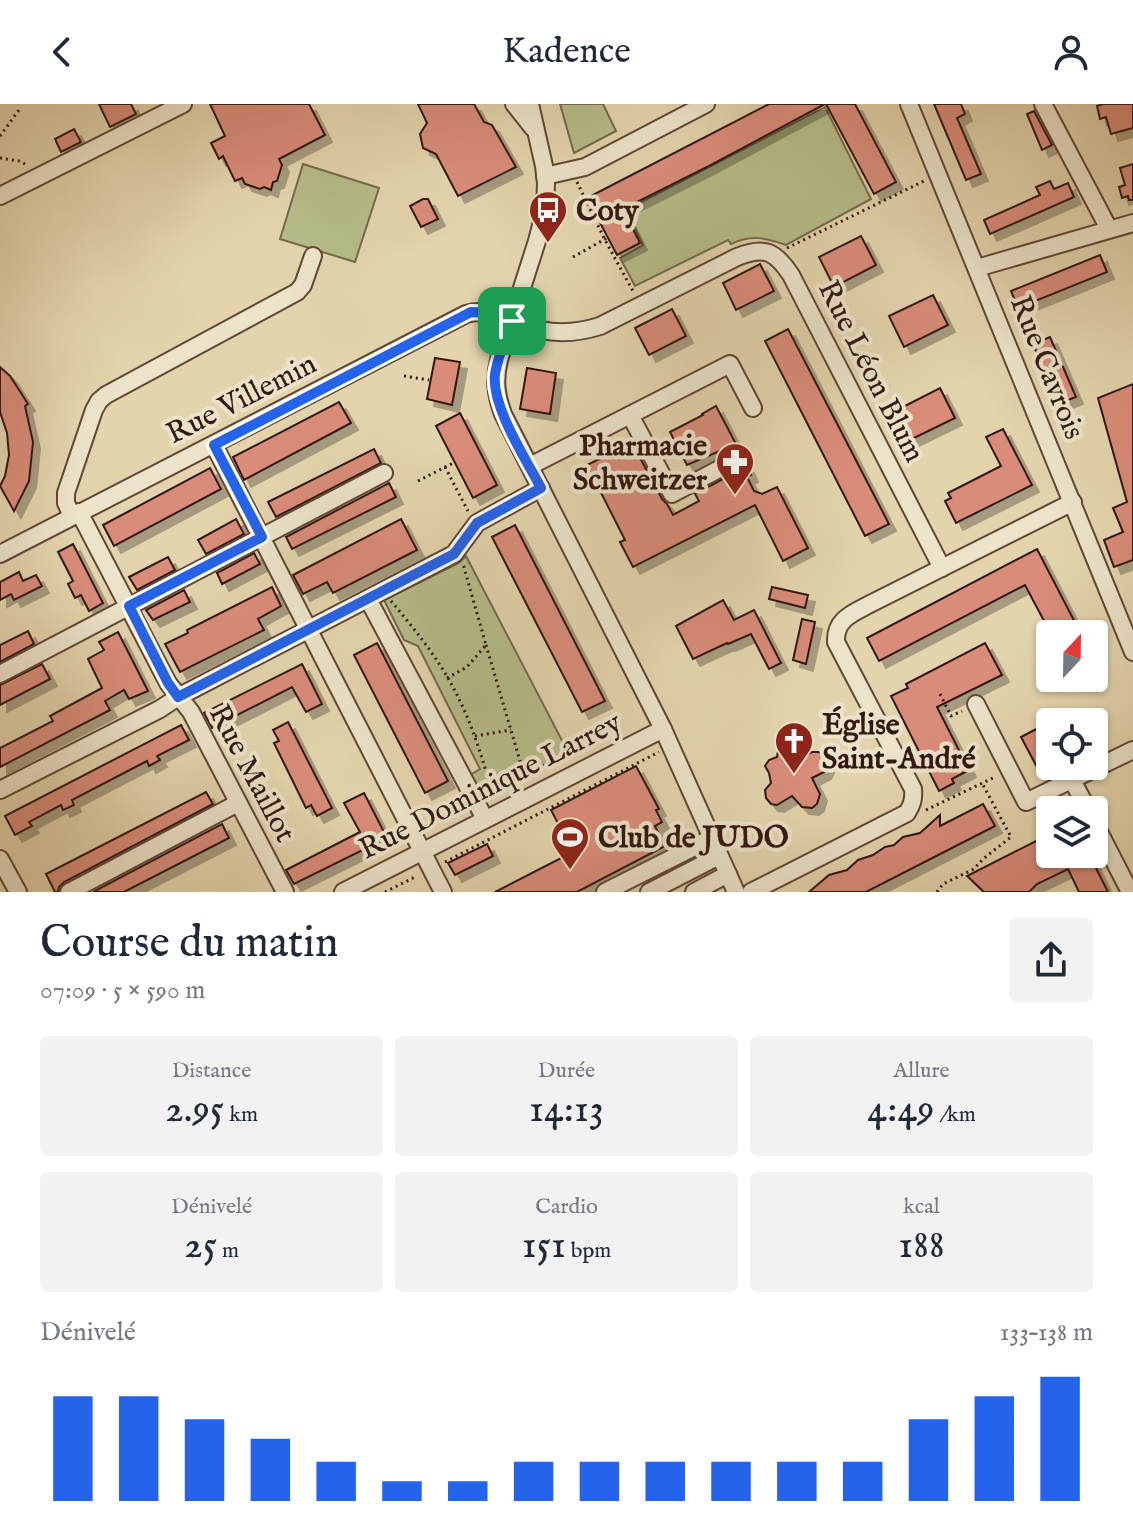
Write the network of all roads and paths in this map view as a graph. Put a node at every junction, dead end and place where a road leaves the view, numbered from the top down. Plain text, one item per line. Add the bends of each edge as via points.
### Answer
1 (183, 104) edge
2 (514, 104) edge
3 (530, 104) edge
4 (543, 104) edge
5 (706, 104) edge
6 (909, 104) edge
7 (1043, 104) edge
8 (161, 109) edge
9 (19, 110) dead end
10 (0, 136) edge
11 (539, 139) junction
12 (0, 158) edge
13 (572, 171) junction
14 (938, 175) junction
15 (545, 176) junction
16 (35, 178) junction
17 (0, 196) edge
18 (1133, 223) edge
19 (1109, 229) junction
20 (606, 239) junction
21 (313, 256) dead end
22 (573, 257) dead end
23 (777, 257) junction
24 (977, 268) junction
25 (641, 305) junction
26 (512, 321) junction
27 (404, 376) dead end
28 (429, 380) dead end
29 (753, 408) dead end
30 (630, 415) junction
31 (214, 445) junction
32 (738, 459) dead end
33 (455, 462) dead end
34 (530, 466) junction
35 (445, 467) junction
36 (384, 473) dead end
37 (418, 481) dead end
38 (541, 488) junction
39 (1073, 502) junction
40 (76, 514) junction
41 (475, 525) junction
42 (262, 537) junction
43 (0, 554) edge
44 (454, 554) junction
45 (942, 568) junction
46 (371, 603) junction
47 (129, 606) junction
48 (1127, 622) edge
49 (309, 630) junction
50 (486, 645) junction
51 (1133, 652) edge
52 (0, 674) edge
53 (447, 678) junction
54 (940, 694) dead end
55 (178, 697) junction
56 (976, 704) joint
57 (663, 729) junction
58 (511, 730) junction
59 (475, 736) dead end
60 (1133, 750) edge
61 (659, 752) dead end
62 (1108, 762) edge
63 (1010, 770) junction
64 (525, 778) dead end
65 (1072, 780) joint
66 (982, 783) junction
67 (0, 790) edge
68 (493, 794) dead end
69 (1081, 796) edge
70 (913, 800) junction
71 (238, 803) junction
72 (485, 819) junction
73 (712, 838) junction
74 (1108, 849) edge
75 (422, 851) junction
76 (719, 856) junction
77 (0, 859) edge
78 (432, 869) junction
79 (728, 874) junction
80 (18, 892) edge
81 (69, 892) edge
82 (285, 892) edge
83 (343, 892) edge
84 (385, 892) edge
85 (443, 892) edge
86 (605, 892) edge
87 (649, 892) edge
88 (694, 892) edge
89 (736, 892) edge
90 (751, 892) edge
91 (937, 892) edge
92 (1130, 892) edge

1 - 8 street
2 - 11 street
3 - 11 street
4 - 11 street
5 - 13 street
6 - 14 street, Rue Cavrois
7 - 19 street
8 - 16 street
9 - 10 path
11 - 15 street
12 - 16 path via 27,164
13 - 15 street
13 - 20 path
14 - 23 path via 789,246
14 - 24 street, Rue Cavrois
15 - 26 street via 542,225
16 - 17 street
18 - 19 street
19 - 24 street
20 - 22 path
20 - 25 path
21 - 40 street via 297,292 99,401 66,493 66,503
23 - 25 street, Rue Villemin via 760,250 748,252
23 - 45 street, Rue Léon Blum
24 - 39 street, Rue Cavrois
25 - 26 street, Rue Villemin via 580,331 554,332
26 - 31 street, Rue Villemin via 482,312 466,314
26 - 34 street via 495,387
27 - 28 path
29 - 30 street via 730,364
30 - 32 street via 672,494
30 - 34 street
31 - 40 street, Rue Villemin
31 - 42 street
33 - 35 path
34 - 38 street
35 - 37 path
35 - 41 path
36 - 42 street
38 - 41 street
38 - 57 street
39 - 45 street
39 - 48 street, Rue Cavrois
40 - 43 street, Rue Villemin
40 - 47 street, Rue Maillot
41 - 44 street
42 - 47 street
42 - 49 street
44 - 46 street
44 - 50 path via 462,559
45 - 70 street via 846,617 836,633 913,789
46 - 49 street
46 - 53 path via 389,599
46 - 72 street
47 - 52 street
47 - 55 street, Rue Maillot
48 - 51 street, Rue Cavrois
49 - 55 street
49 - 75 street
50 - 53 path via 467,667
50 - 58 path
53 - 68 path via 469,720
54 - 56 path via 951,716
55 - 67 street
55 - 71 street, Rue Maillot
56 - 63 street
57 - 72 street, Rue Dominique Larrey
57 - 73 street
58 - 59 path
58 - 64 path
60 - 62 street
61 - 78 path
63 - 65 street via 1026,802
63 - 66 path
65 - 69 street
66 - 70 path via 922,811
66 - 91 path via 1011,837
70 - 90 street via 907,813
71 - 81 street
71 - 82 street, Rue Maillot
72 - 75 street, Rue Dominique Larrey
73 - 76 street
73 - 86 street
74 - 92 street
75 - 78 street
75 - 83 street, Rue Dominique Larrey
76 - 79 street
76 - 87 street
77 - 80 street
78 - 84 path
78 - 85 street
79 - 88 street
79 - 89 street

